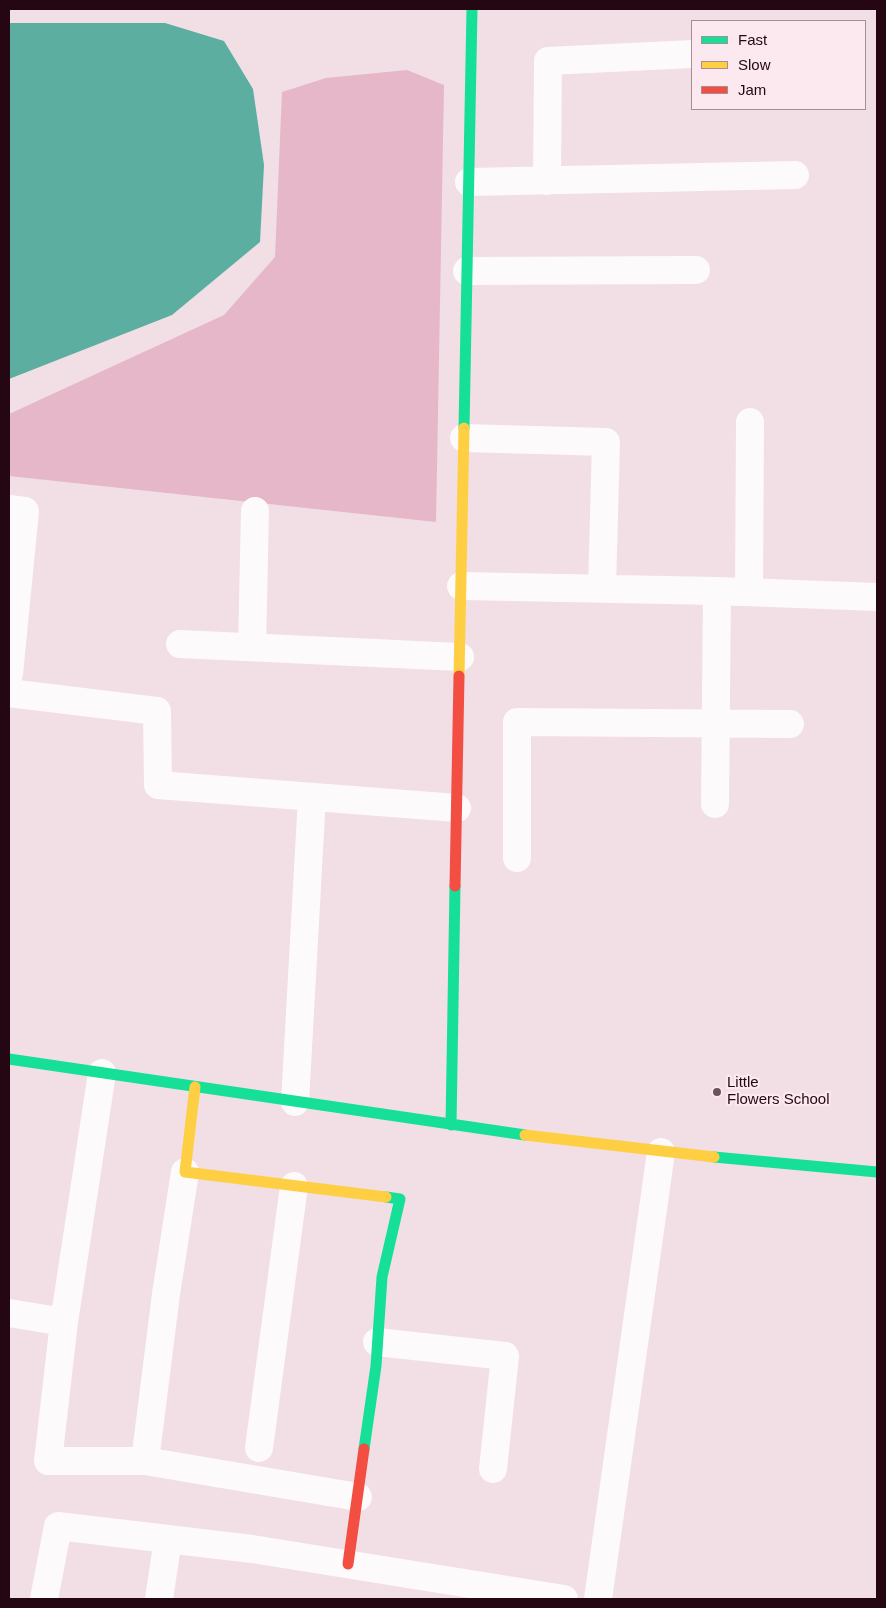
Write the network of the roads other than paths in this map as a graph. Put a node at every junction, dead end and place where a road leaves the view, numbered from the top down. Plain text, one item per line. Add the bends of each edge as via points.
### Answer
1 (472, 9) edge
2 (691, 54) edge
3 (795, 175) dead end
4 (546, 180) junction
5 (469, 182) junction
6 (696, 270) dead end
7 (467, 271) junction
8 (750, 422) dead end
9 (464, 438) junction
10 (9, 509) edge
11 (255, 511) dead end
12 (461, 586) junction
13 (602, 588) junction
14 (717, 591) junction
15 (749, 592) junction
16 (877, 597) edge
17 (180, 644) dead end
18 (252, 647) junction
19 (460, 657) junction
20 (9, 674) edge
21 (9, 692) edge
22 (716, 723) junction
23 (790, 724) dead end
24 (312, 797) junction
25 (715, 804) dead end
26 (457, 808) junction
27 (518, 858) dead end
28 (9, 1059) edge
29 (102, 1073) junction
30 (195, 1087) junction
31 (295, 1102) junction
32 (451, 1125) junction
33 (661, 1152) junction
34 (185, 1172) junction
35 (877, 1172) edge
36 (294, 1186) junction
37 (9, 1313) edge
38 (64, 1322) junction
39 (377, 1342) junction
40 (260, 1448) dead end
41 (145, 1461) junction
42 (493, 1469) dead end
43 (358, 1497) junction
44 (168, 1539) junction
45 (348, 1564) junction
46 (463, 1591) edge
47 (44, 1599) edge
48 (159, 1599) edge
49 (564, 1599) edge
50 (598, 1599) edge

1 - 5 street
2 - 4 street via 548,61
3 - 4 street
4 - 5 street
5 - 7 street
6 - 7 street
7 - 9 street
8 - 15 street
9 - 12 street
9 - 13 street via 606,442
10 - 20 street via 25,510
11 - 18 street
12 - 13 street
12 - 19 street
13 - 14 street
14 - 15 street
14 - 22 street
15 - 16 street
17 - 18 street
18 - 19 street
19 - 26 street
21 - 24 street via 157,711 158,785
22 - 23 street
22 - 25 street
22 - 27 street via 517,722
24 - 26 street
24 - 31 street
26 - 32 street
28 - 29 street
29 - 30 street
29 - 38 street
30 - 31 street
30 - 34 street
31 - 32 street
32 - 33 street
33 - 35 street
33 - 50 street
34 - 36 street
34 - 41 street
36 - 39 street via 400,1200 382,1277
36 - 40 street
37 - 38 street
38 - 41 street via 48,1461
39 - 42 street via 505,1356
39 - 43 street
41 - 43 street
43 - 45 street
44 - 45 street
44 - 47 street via 58,1526
44 - 48 street
45 - 46 street
46 - 49 street

